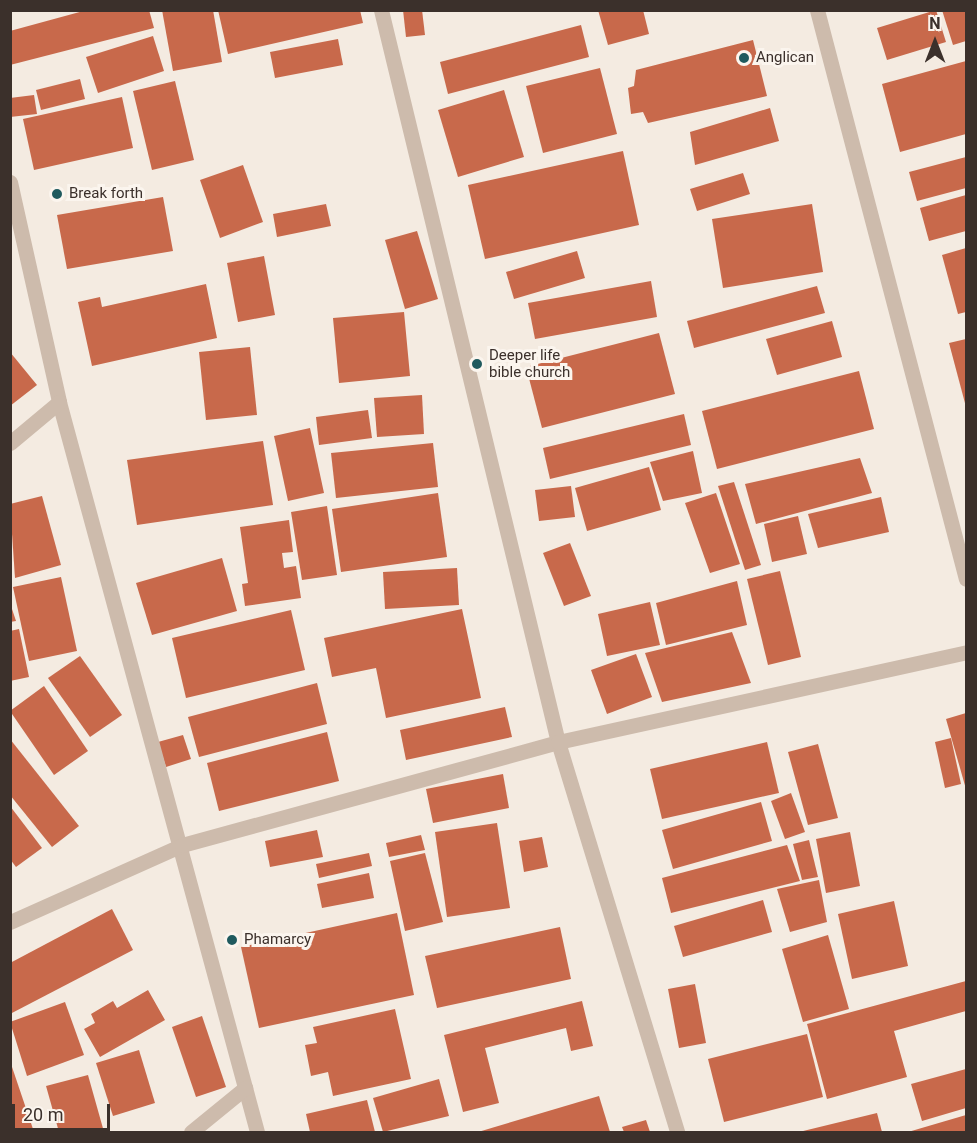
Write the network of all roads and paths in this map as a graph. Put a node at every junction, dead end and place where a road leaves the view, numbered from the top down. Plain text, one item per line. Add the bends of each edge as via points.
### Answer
1 (381, 10) edge
2 (816, 10) edge
3 (10, 182) edge
4 (59, 402) junction
5 (10, 443) edge
6 (966, 579) edge
7 (966, 652) edge
8 (558, 742) junction
9 (182, 845) junction
10 (10, 921) edge
11 (245, 1088) junction
12 (191, 1132) edge
13 (257, 1132) edge
14 (677, 1132) edge

1 - 8 street
2 - 6 street
3 - 4 street
4 - 5 street
4 - 9 street
7 - 8 street
8 - 9 street
8 - 14 street
9 - 10 street
9 - 11 street
11 - 12 street
11 - 13 street

